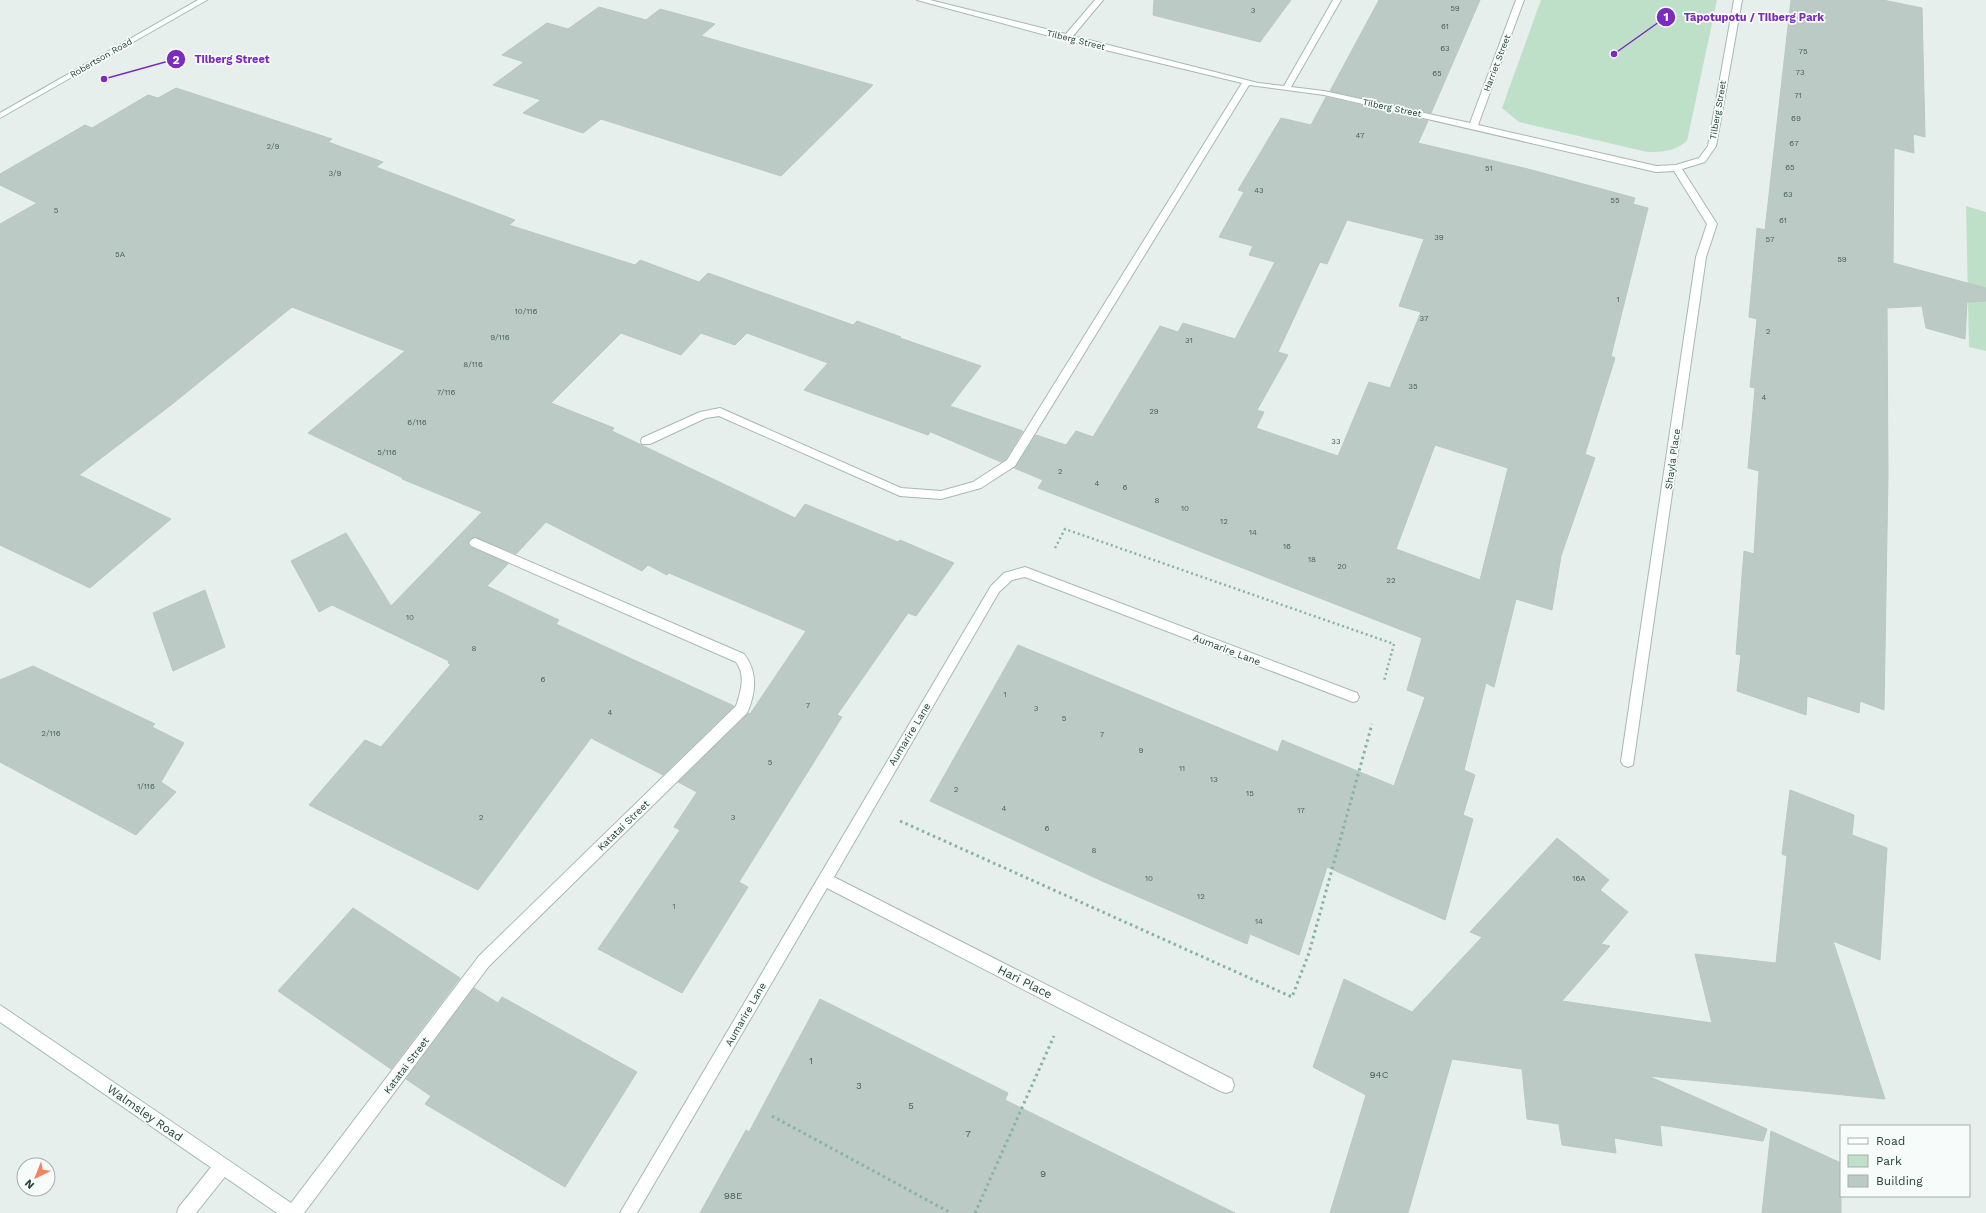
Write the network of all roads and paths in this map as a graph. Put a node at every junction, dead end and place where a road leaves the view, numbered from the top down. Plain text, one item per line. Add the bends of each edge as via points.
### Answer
1 (203, 0) edge
2 (921, 0) edge
3 (1099, 0) edge
4 (1337, 0) edge
5 (1520, 0) edge
6 (1738, 0) edge
7 (1067, 38) junction
8 (1247, 82) junction
9 (1286, 89) junction
10 (0, 116) edge
11 (1473, 126) junction
12 (1677, 168) junction
13 (646, 441) dead end
14 (475, 543) dead end
15 (1039, 578) junction
16 (1383, 683) dead end
17 (1353, 697) dead end
18 (1372, 721) dead end
19 (1628, 761) dead end
20 (904, 814) dead end
21 (900, 821) junction
22 (896, 828) dead end
23 (824, 879) junction
24 (1068, 1004) junction
25 (0, 1013) edge
26 (1226, 1085) dead end
27 (772, 1116) dead end
28 (222, 1167) junction
29 (185, 1213) edge
30 (290, 1213) edge
31 (294, 1213) edge
32 (628, 1213) edge
33 (951, 1213) edge
34 (975, 1213) edge

1 - 10 street, Robertson Road
2 - 7 street, Tilberg Street
3 - 7 street
4 - 9 street
5 - 11 street, Harriet Street
6 - 12 street, Tilberg Street via 1712,146 1702,160
7 - 8 street, Tilberg Street
8 - 9 street, Tilberg Street
8 - 13 street via 1011,463 977,485 941,495 900,492 720,412 704,415
9 - 11 street, Tilberg Street via 1324,93
11 - 12 street, Tilberg Street via 1656,169
12 - 19 street, Shayla Place via 1712,224 1701,257
14 - 31 street, Katatai Street via 740,658 747,666 748,685 742,709 484,961
15 - 16 path via 1065,529 1394,644
15 - 17 street, Aumarire Lane
15 - 23 street, Aumarire Lane via 1025,572 1008,576 995,589
18 - 21 path via 1309,953 1292,997
20 - 21 path
21 - 22 path
23 - 24 street, Hari Place
23 - 32 street, Aumarire Lane
24 - 26 street, Hari Place
24 - 34 path
25 - 28 street, Walmsley Road
27 - 33 path
28 - 29 street
28 - 30 street, Walmsley Road

